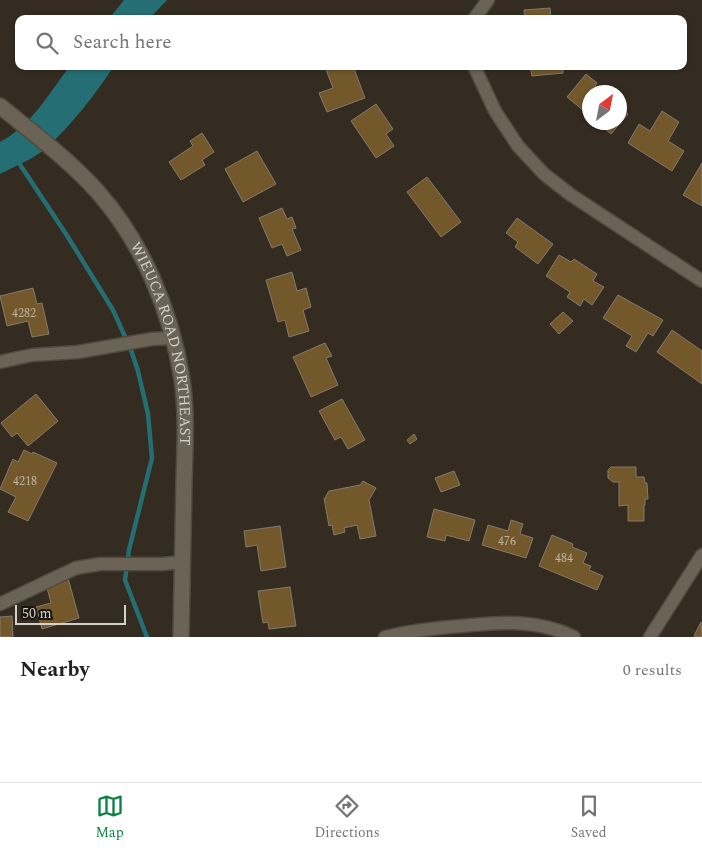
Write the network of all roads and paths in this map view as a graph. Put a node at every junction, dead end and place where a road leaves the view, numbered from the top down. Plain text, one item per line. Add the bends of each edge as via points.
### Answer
1 (488, 0) edge
2 (477, 15) edge
3 (476, 70) edge
4 (0, 106) edge
5 (702, 281) edge
6 (173, 338) junction
7 (0, 362) edge
8 (702, 556) edge
9 (182, 562) junction
10 (0, 604) edge
11 (181, 637) edge
12 (385, 637) edge
13 (574, 637) edge
14 (650, 637) edge

1 - 2 street
3 - 5 street via 495,111 518,146 544,174
4 - 6 street, WIEUCA ROAD NORTHEAST via 57,152 97,191 120,220 161,296
6 - 7 street via 84,352 32,354
6 - 9 street, WIEUCA ROAD NORTHEAST via 182,380 185,423
8 - 14 street
9 - 10 street via 100,564 76,568
9 - 11 street, WIEUCA ROAD NORTHEAST
12 - 13 street via 499,622 546,627

